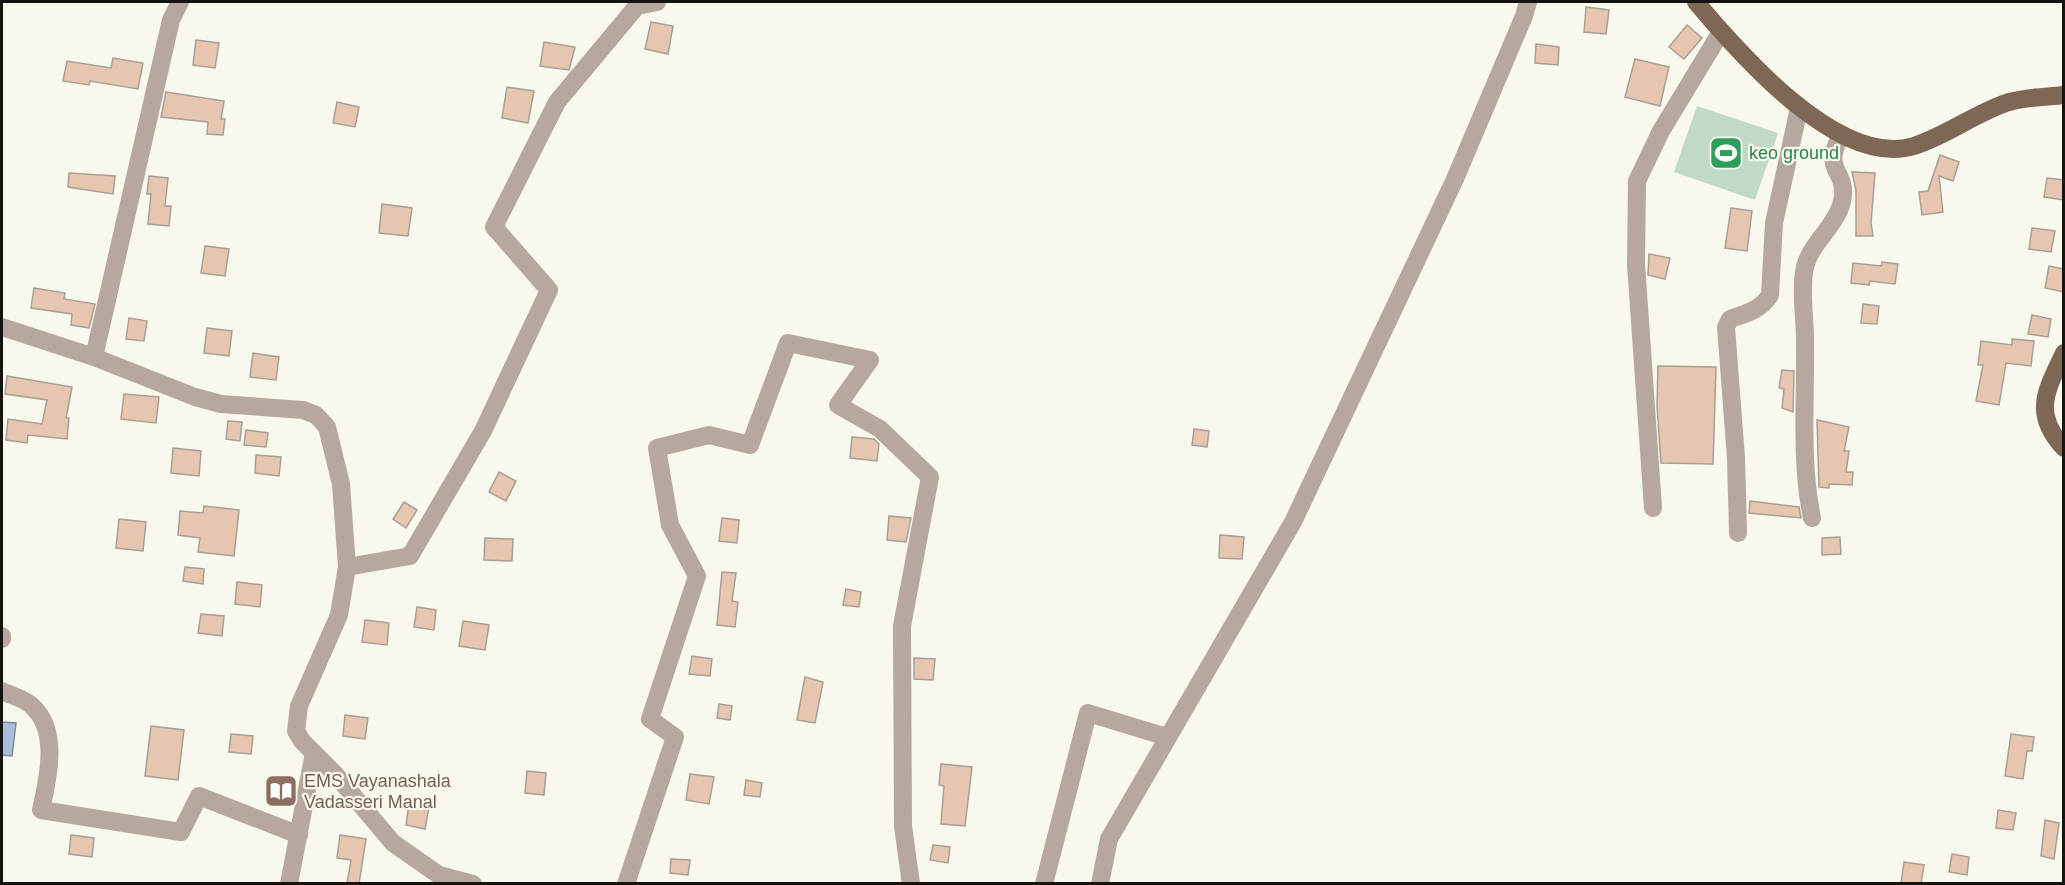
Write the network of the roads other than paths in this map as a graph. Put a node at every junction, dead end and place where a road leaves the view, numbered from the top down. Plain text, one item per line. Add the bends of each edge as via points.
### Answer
1 (180, 2) edge
2 (657, 2) edge
3 (1528, 2) edge
4 (1696, 2) edge
5 (1721, 32) junction
6 (2064, 95) edge
7 (1799, 108) junction
8 (1841, 135) junction
9 (2, 327) edge
10 (2064, 353) edge
11 (94, 357) junction
12 (2064, 448) edge
13 (1653, 508) dead end
14 (1812, 518) dead end
15 (1738, 533) dead end
16 (347, 567) junction
17 (2, 691) edge
18 (1167, 737) junction
19 (314, 753) junction
20 (299, 835) junction
21 (289, 884) edge
22 (473, 884) edge
23 (626, 884) edge
24 (911, 884) edge
25 (1044, 884) edge
26 (1100, 884) edge

1 - 11 street via 171,20
2 - 16 street via 637,6 557,102 494,227 549,290 483,431 410,555
3 - 18 street via 1455,179 1293,522
4 - 5 main road
5 - 7 main road
5 - 13 street via 1661,131 1637,181 1636,264
6 - 8 main road via 2011,101 1912,147 1887,150
7 - 8 main road
7 - 15 street via 1774,223 1770,296 1756,309 1730,319 1726,327
8 - 14 street via 1832,161 1843,195 1805,267 1805,396
9 - 11 street
10 - 12 main road via 2044,400 2051,435
11 - 16 street via 221,404 303,410 316,415 327,427 341,484
16 - 19 street via 339,615 299,706 296,731
17 - 20 street via 30,704 45,722 50,768 41,810 181,832 199,796
18 - 25 street via 1088,713
18 - 26 street via 1108,839
19 - 20 street
19 - 22 street via 393,843 439,875
20 - 21 street
23 - 24 street via 675,737 650,718 697,576 670,525 657,448 709,435 750,445 788,343 870,360 838,405 880,429 930,477 902,626 903,826

